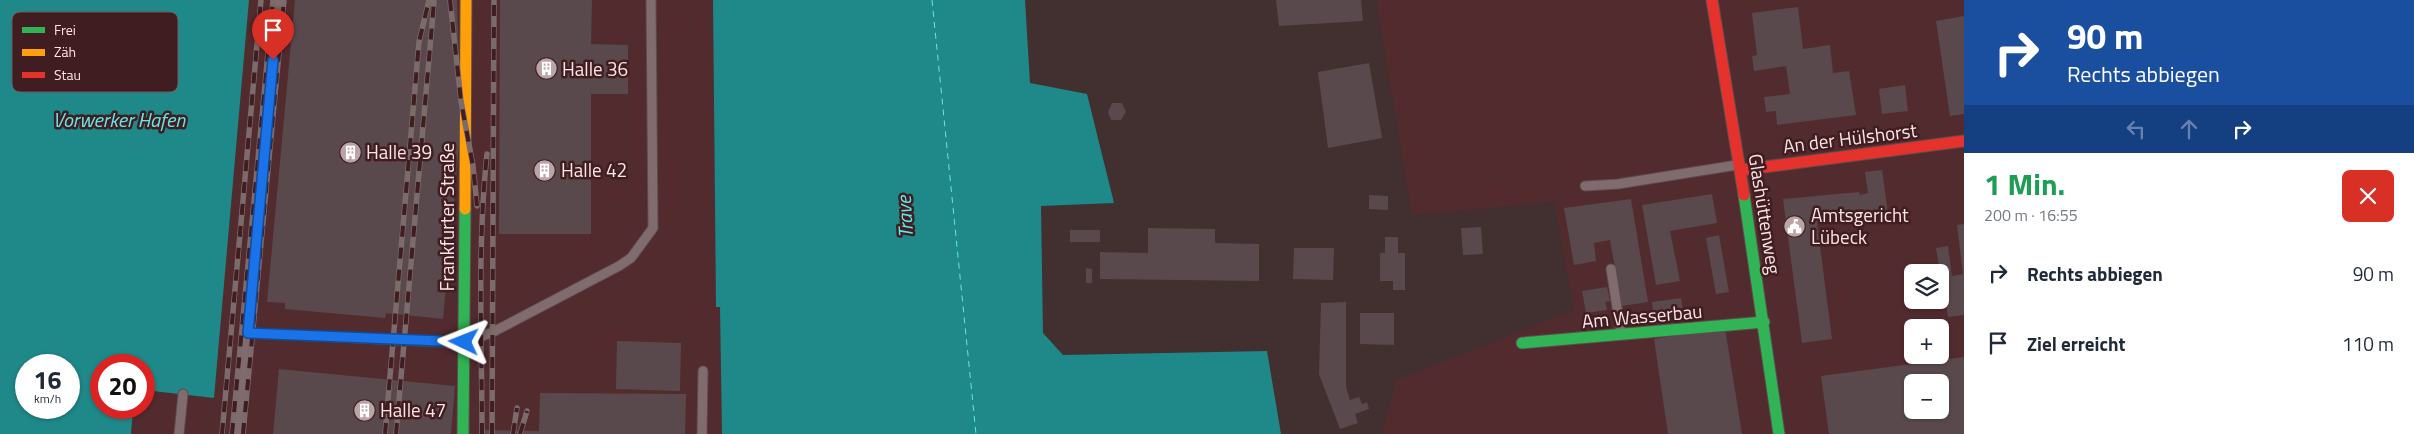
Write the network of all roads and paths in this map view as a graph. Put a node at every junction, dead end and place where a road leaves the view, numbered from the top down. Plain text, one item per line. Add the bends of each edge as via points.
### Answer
1 (278, 0) edge
2 (466, 0) edge
3 (651, 0) edge
4 (1712, 0) edge
5 (1964, 141) edge
6 (1740, 167) junction
7 (1585, 186) dead end
8 (1611, 269) dead end
9 (1764, 322) junction
10 (248, 333) junction
11 (1621, 335) junction
12 (464, 342) junction
13 (1522, 343) dead end
14 (703, 370) dead end
15 (183, 394) dead end
16 (179, 434) edge
17 (238, 434) edge
18 (463, 434) edge
19 (702, 434) edge
20 (1778, 434) edge

1 - 10 lane
2 - 12 street, Frankfurter Straße
3 - 12 lane via 652,228 631,258 619,266 493,332
4 - 6 street, Glashüttenweg
5 - 6 street, An der Hülshorst
6 - 7 lane
6 - 9 street, Glashüttenweg
8 - 11 lane
9 - 11 street, Am Wasserbau
9 - 20 street, Glashüttenweg
10 - 12 lane
10 - 17 lane
11 - 13 street, Am Wasserbau
12 - 18 street, Frankfurter Straße
14 - 19 lane
15 - 16 lane

